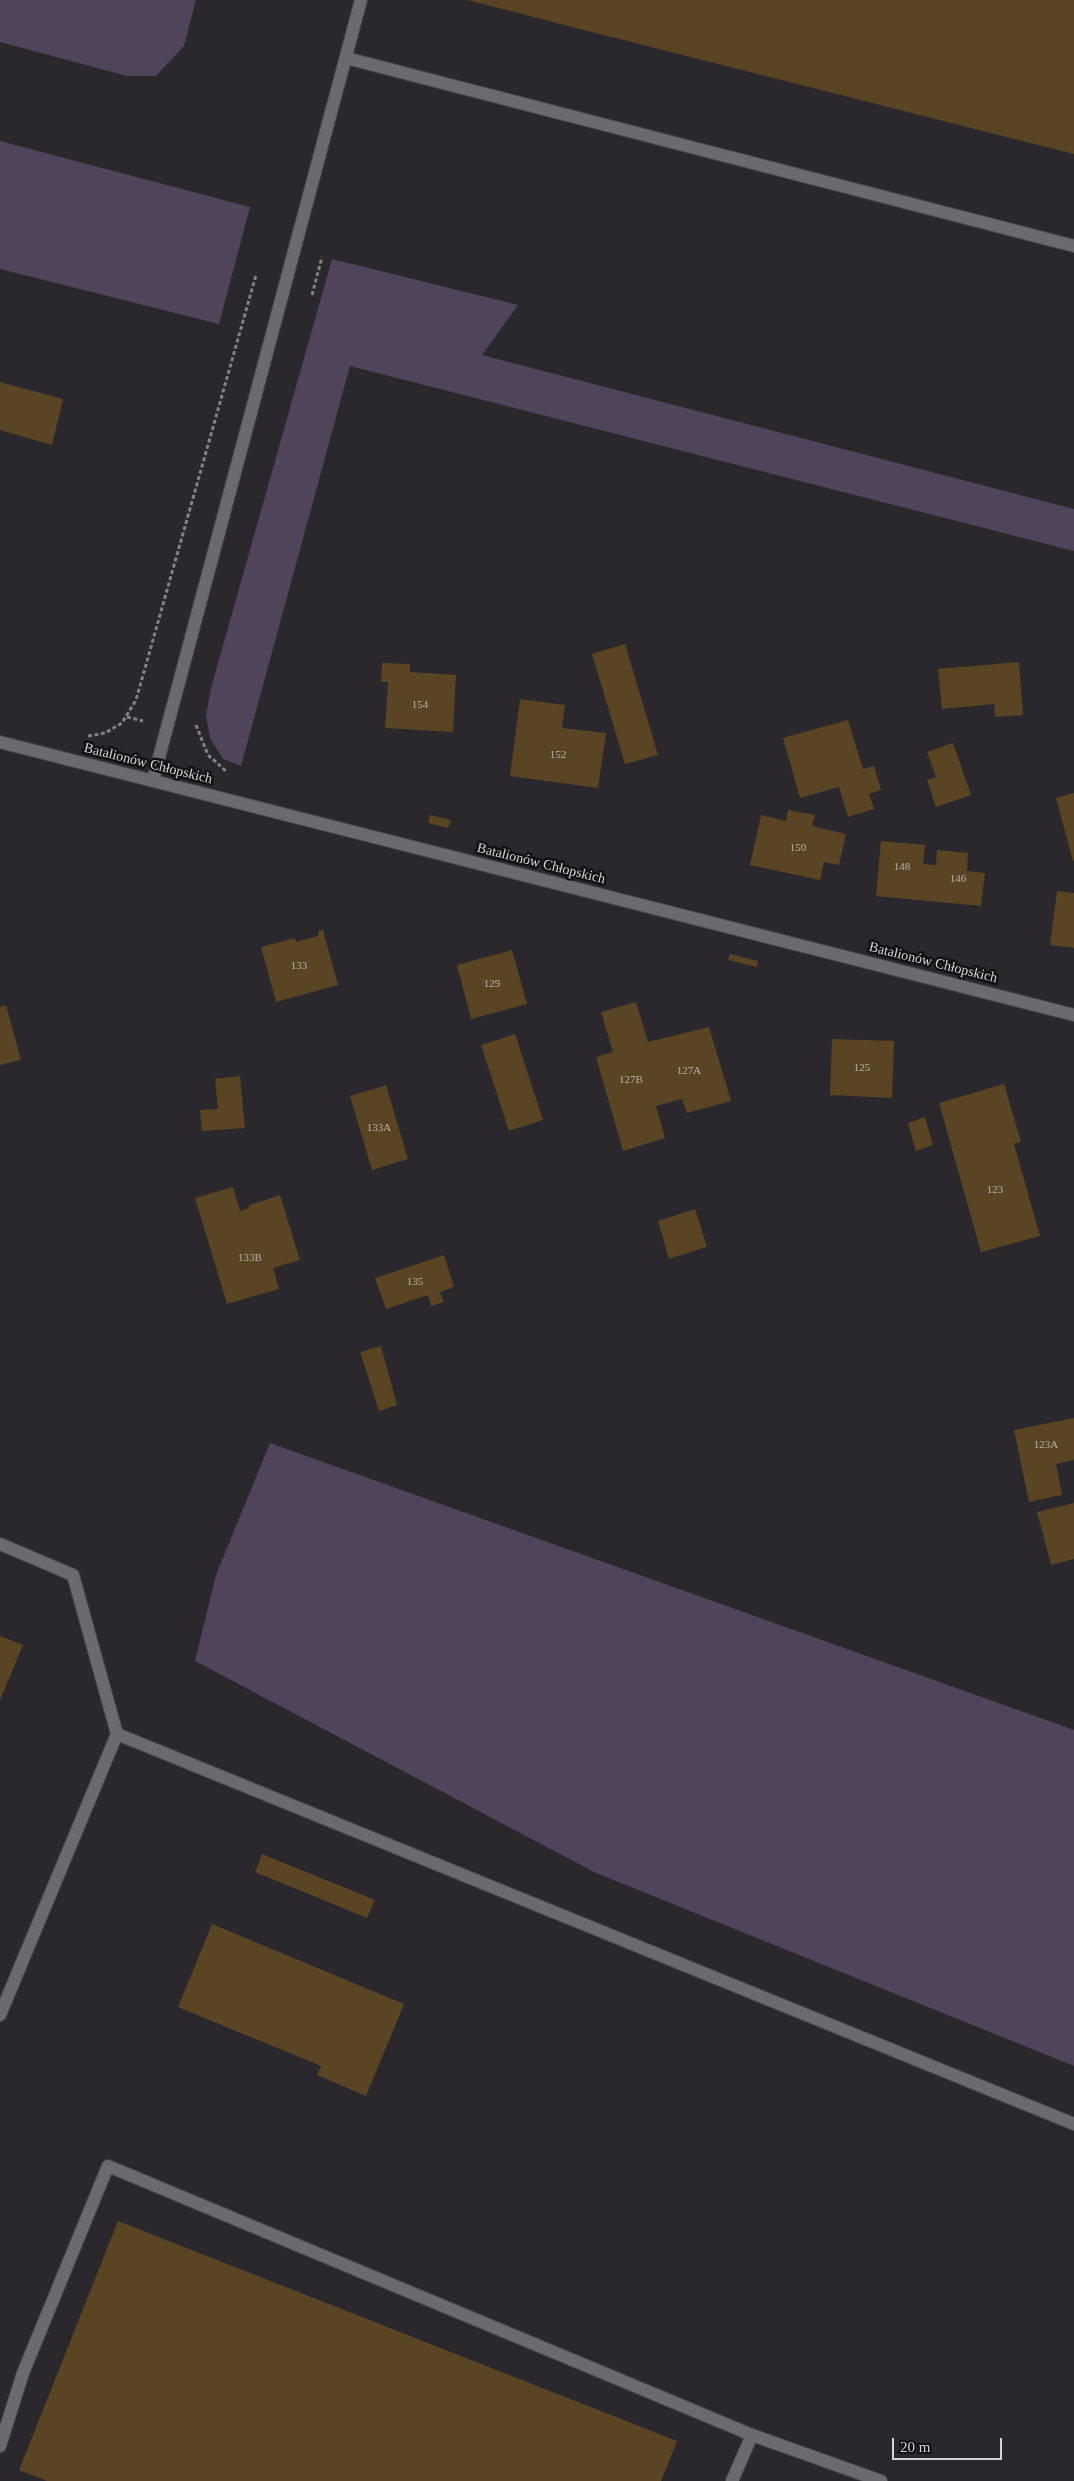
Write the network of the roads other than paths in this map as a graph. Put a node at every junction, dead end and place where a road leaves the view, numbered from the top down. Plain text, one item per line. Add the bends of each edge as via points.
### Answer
1 (361, 0) edge
2 (346, 58) junction
3 (1074, 246) edge
4 (0, 742) edge
5 (153, 780) junction
6 (1074, 1014) edge
7 (0, 1544) edge
8 (117, 1734) junction
9 (0, 2015) edge
10 (1074, 2124) edge
11 (752, 2435) junction
12 (0, 2446) edge
13 (732, 2481) edge
14 (881, 2481) edge

1 - 2 street
2 - 3 street
2 - 5 street
4 - 5 street, Batalionów Chłopskich
5 - 6 street, Batalionów Chłopskich
7 - 8 street via 73,1575
8 - 9 street
8 - 10 street
11 - 12 street via 108,2166 23,2372
11 - 13 street
11 - 14 street

